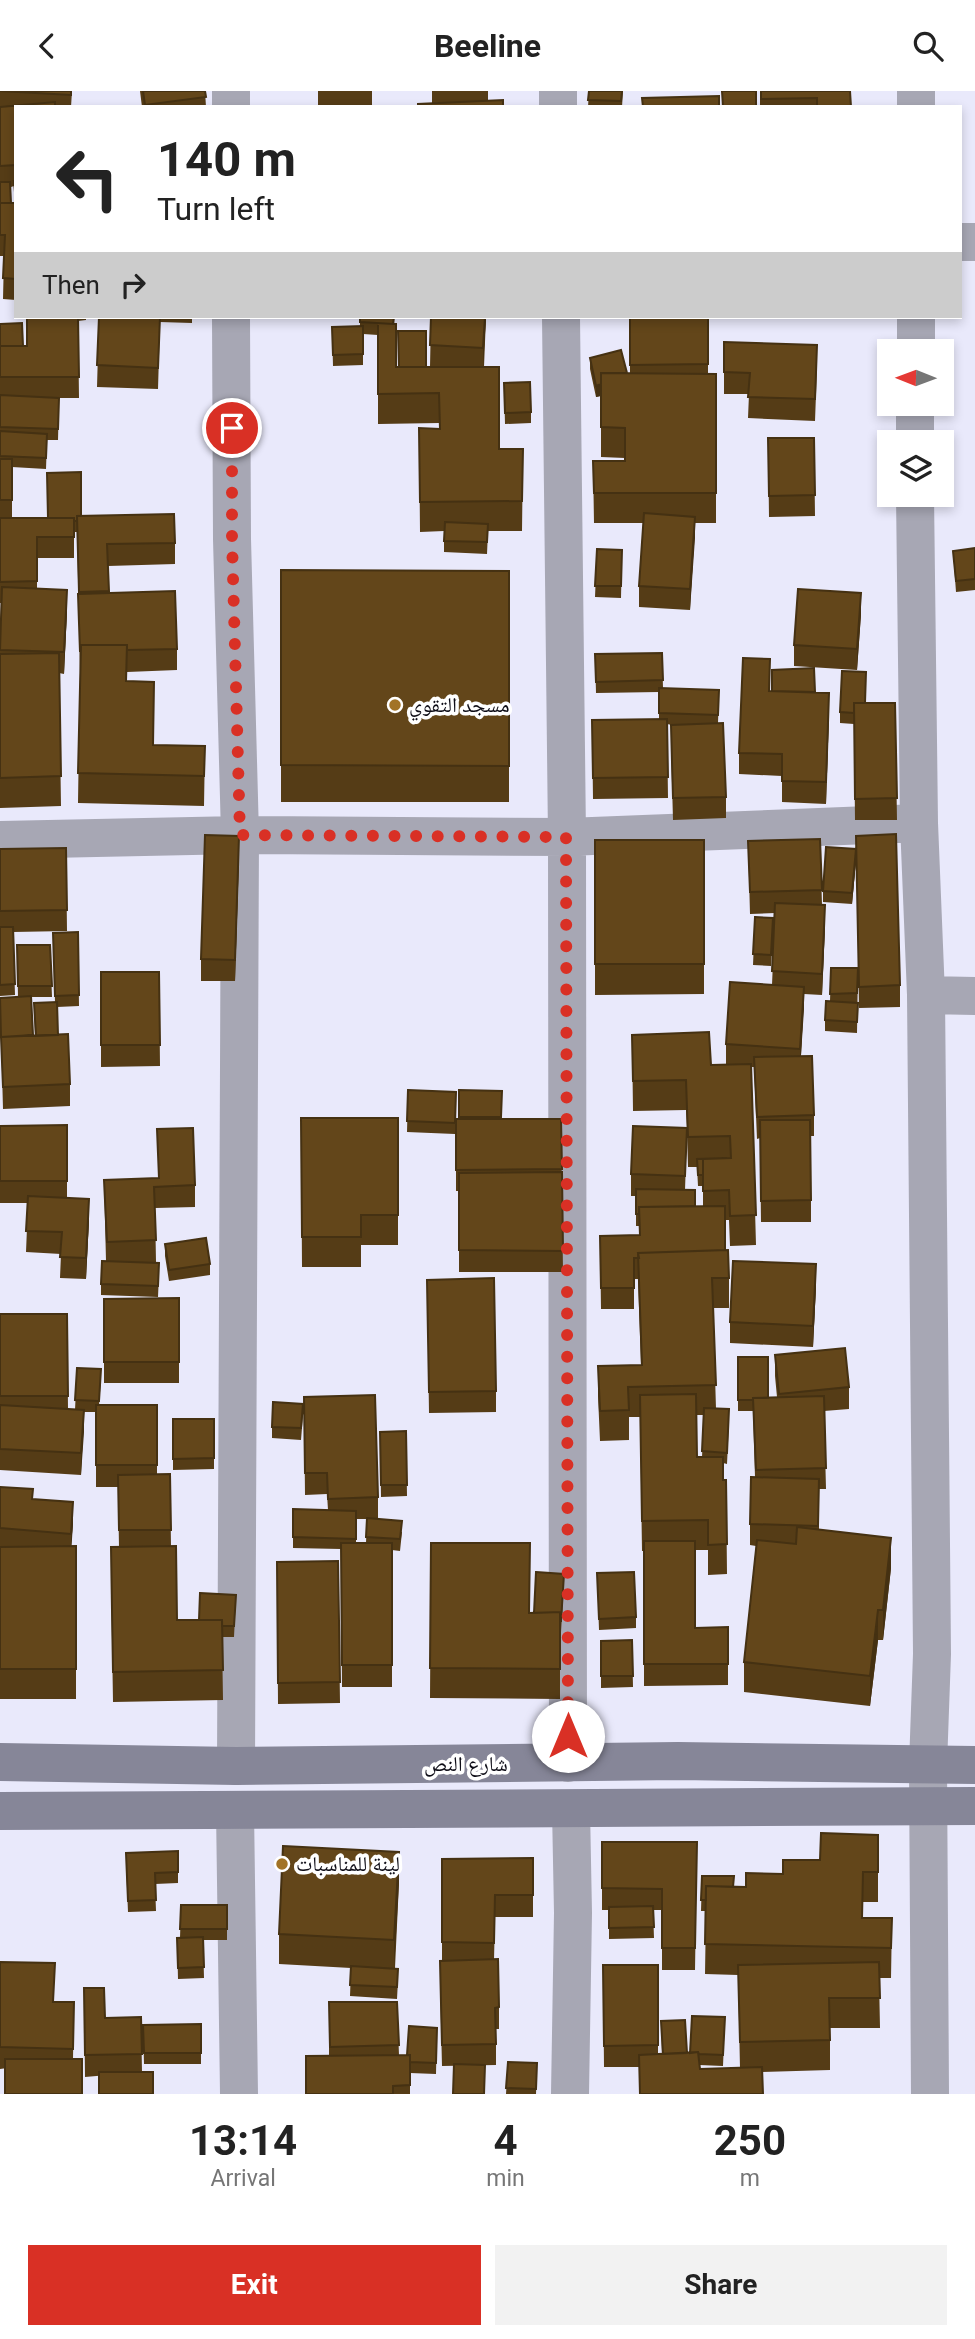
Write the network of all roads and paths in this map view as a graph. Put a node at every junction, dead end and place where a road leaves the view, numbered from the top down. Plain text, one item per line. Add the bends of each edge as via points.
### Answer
1 (231, 319) edge
2 (561, 319) edge
3 (916, 319) edge
4 (916, 339) edge
5 (915, 507) edge
6 (919, 823) junction
7 (240, 835) junction
8 (566, 837) junction
9 (0, 840) edge
10 (926, 995) junction
11 (975, 996) edge
12 (0, 1762) edge
13 (568, 1763) junction
14 (928, 1765) junction
15 (975, 1765) edge
16 (236, 1766) junction
17 (929, 1806) junction
18 (975, 1806) edge
19 (571, 1809) junction
20 (235, 1810) junction
21 (0, 1811) edge
22 (239, 2094) edge
23 (570, 2094) edge
24 (930, 2094) edge

1 - 7 street
2 - 8 street
3 - 4 street
5 - 6 street
6 - 8 street
6 - 10 street
7 - 8 street
7 - 9 street
7 - 16 street
8 - 13 street
10 - 11 street
10 - 14 street via 932,1654
12 - 16 main road, شارع النص
13 - 14 main road, شارع النص
13 - 16 main road, شارع النص
14 - 15 main road, شارع النص
14 - 17 street
17 - 18 main road
17 - 19 main road
17 - 24 street
19 - 20 main road
19 - 23 street
20 - 21 main road
20 - 22 street

